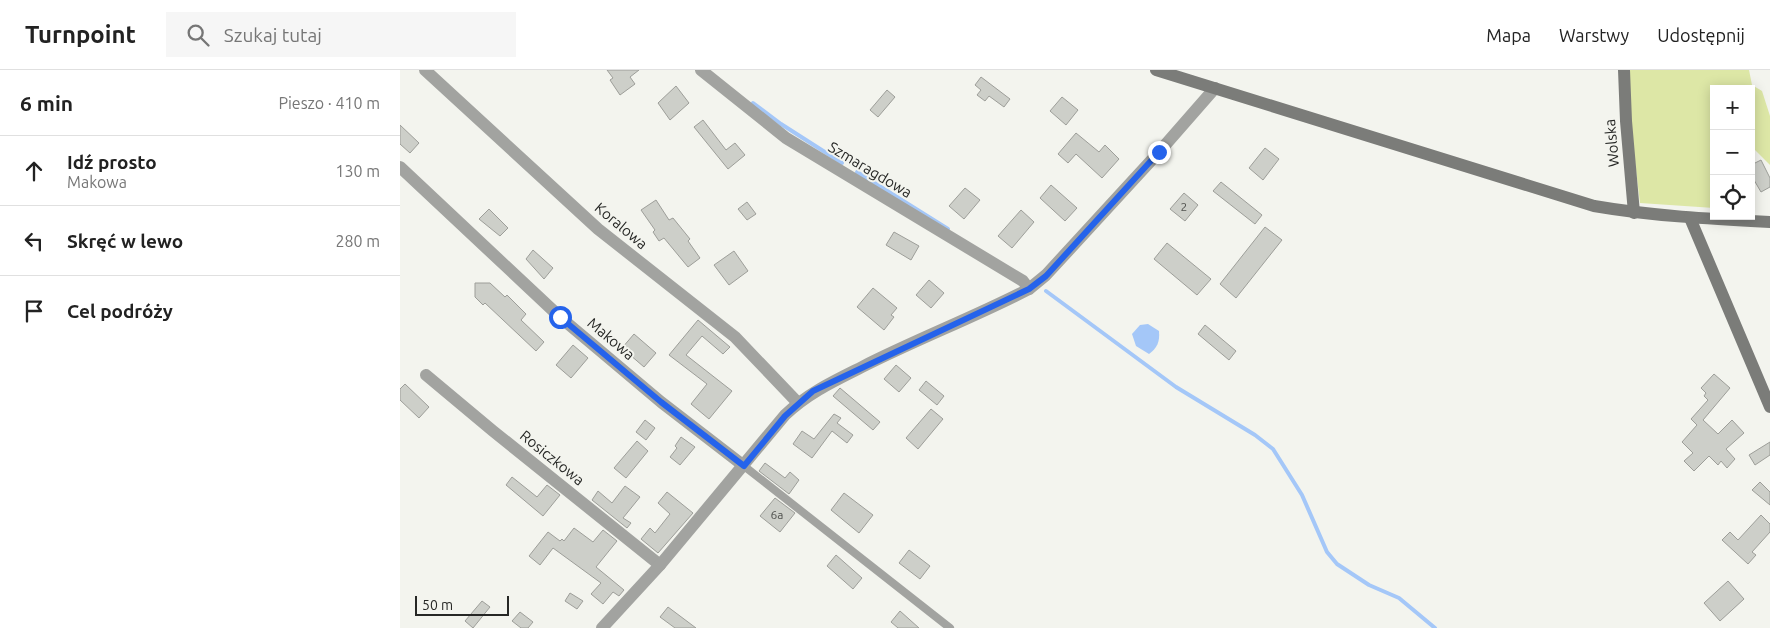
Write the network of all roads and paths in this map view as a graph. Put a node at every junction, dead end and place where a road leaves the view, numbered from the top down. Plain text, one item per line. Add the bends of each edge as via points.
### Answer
1 (425, 70) edge
2 (701, 70) edge
3 (1156, 70) edge
4 (1624, 70) edge
5 (1215, 88) junction
6 (400, 166) edge
7 (1634, 213) junction
8 (1690, 218) junction
9 (1770, 222) edge
10 (1029, 289) junction
11 (426, 375) dead end
12 (798, 403) junction
13 (1770, 406) edge
14 (744, 466) junction
15 (660, 565) junction
16 (602, 628) edge
17 (950, 628) edge

1 - 12 street, Koralowa via 598,229 735,337
2 - 10 street, Szmaragdowa via 786,138 1023,281
3 - 5 street
4 - 7 street, Wolska
5 - 7 street via 1594,206
5 - 10 street via 1052,268
6 - 14 street, Makowa via 560,317
7 - 8 street
8 - 9 street
8 - 13 street
10 - 12 street via 883,356 813,391
11 - 15 street, Rosiczkowa
12 - 14 street
14 - 15 street
14 - 17 lane
15 - 16 street

